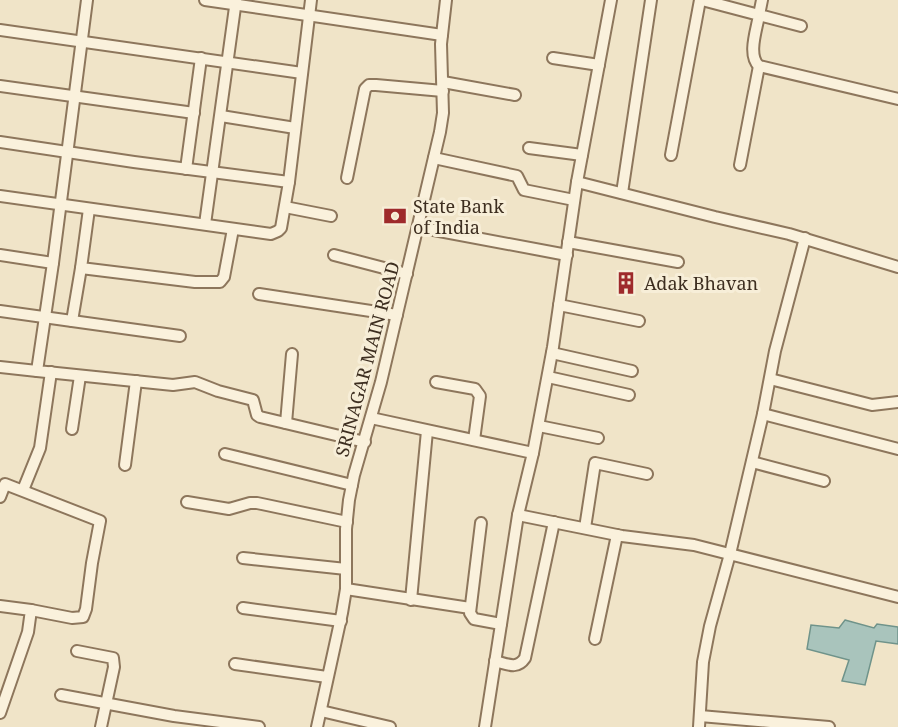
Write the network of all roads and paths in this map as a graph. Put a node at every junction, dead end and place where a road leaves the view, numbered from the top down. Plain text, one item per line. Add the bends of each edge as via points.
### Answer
1 (87, 0) edge
2 (205, 0) edge
3 (311, 0) edge
4 (446, 0) edge
5 (611, 0) edge
6 (651, 0) edge
7 (701, 0) edge
8 (762, 0) edge
9 (236, 2) edge
10 (759, 15) junction
11 (309, 16) junction
12 (801, 26) dead end
13 (0, 30) edge
14 (442, 34) junction
15 (81, 42) junction
16 (201, 58) junction
17 (553, 58) dead end
18 (228, 62) junction
19 (599, 65) junction
20 (759, 66) junction
21 (302, 73) junction
22 (0, 86) edge
23 (443, 87) junction
24 (515, 95) dead end
25 (75, 97) junction
26 (898, 99) edge
27 (194, 113) junction
28 (221, 116) junction
29 (295, 128) junction
30 (0, 142) edge
31 (529, 148) dead end
32 (67, 152) junction
33 (582, 155) junction
34 (671, 155) dead end
35 (434, 158) junction
36 (740, 165) dead end
37 (186, 169) junction
38 (214, 172) junction
39 (347, 178) dead end
40 (289, 182) junction
41 (577, 182) junction
42 (622, 193) junction
43 (0, 196) edge
44 (574, 200) junction
45 (61, 205) junction
46 (285, 207) junction
47 (89, 209) junction
48 (331, 216) dead end
49 (205, 224) junction
50 (417, 227) junction
51 (233, 229) junction
52 (805, 238) junction
53 (568, 242) junction
54 (0, 255) edge
55 (334, 255) dead end
56 (567, 255) junction
57 (678, 262) dead end
58 (53, 263) junction
59 (898, 267) edge
60 (81, 268) junction
61 (406, 274) junction
62 (259, 294) dead end
63 (559, 305) junction
64 (0, 311) edge
65 (397, 315) junction
66 (45, 318) junction
67 (72, 321) junction
68 (639, 321) dead end
69 (180, 336) dead end
70 (552, 353) junction
71 (292, 354) dead end
72 (0, 367) edge
73 (37, 371) junction
74 (632, 371) dead end
75 (51, 372) junction
76 (80, 376) junction
77 (548, 377) junction
78 (770, 380) junction
79 (136, 381) junction
80 (436, 382) dead end
81 (629, 395) dead end
82 (898, 402) edge
83 (763, 414) junction
84 (370, 418) junction
85 (286, 423) junction
86 (539, 426) junction
87 (72, 429) dead end
88 (427, 431) junction
89 (598, 438) dead end
90 (474, 440) junction
91 (364, 442) junction
92 (898, 448) edge
93 (533, 453) junction
94 (225, 454) dead end
95 (752, 462) junction
96 (124, 465) dead end
97 (646, 474) dead end
98 (824, 481) dead end
99 (2, 483) edge
100 (352, 485) junction
101 (24, 490) junction
102 (0, 497) edge
103 (187, 502) dead end
104 (518, 515) junction
105 (347, 522) junction
106 (554, 522) junction
107 (481, 523) dead end
108 (585, 528) junction
109 (617, 535) junction
110 (730, 554) junction
111 (243, 558) dead end
112 (346, 569) junction
113 (346, 589) junction
114 (898, 597) edge
115 (411, 600) junction
116 (0, 606) edge
117 (243, 608) dead end
118 (470, 608) junction
119 (31, 610) junction
120 (341, 621) junction
121 (501, 624) junction
122 (595, 639) dead end
123 (77, 651) dead end
124 (495, 662) junction
125 (235, 664) dead end
126 (327, 677) junction
127 (61, 694) dead end
128 (107, 704) junction
129 (321, 711) junction
130 (0, 713) edge
131 (700, 722) edge
132 (101, 727) edge
133 (259, 727) edge
134 (318, 727) edge
135 (390, 727) edge
136 (485, 727) edge
137 (829, 727) edge

1 - 15 street
2 - 9 street
3 - 11 street
4 - 14 street, SRINAGAR MAIN ROAD
5 - 19 street
6 - 42 street
7 - 10 street
7 - 34 street
8 - 10 street
9 - 11 street
9 - 18 street
10 - 12 street
10 - 20 street via 753,54
11 - 14 street
11 - 21 street
13 - 15 street
14 - 23 street, SRINAGAR MAIN ROAD
15 - 16 street
15 - 25 street
16 - 18 street
16 - 27 street
17 - 19 street
18 - 21 street
18 - 28 street
19 - 33 street
20 - 26 street
20 - 36 street
21 - 29 street
22 - 25 street
23 - 24 street
23 - 35 street, SRINAGAR MAIN ROAD via 443,113
23 - 39 street via 369,85
25 - 27 street
25 - 32 street
27 - 37 street
28 - 29 street
28 - 38 street
29 - 40 street
30 - 32 street
31 - 33 street
32 - 37 street
32 - 45 street
33 - 41 street
35 - 44 street via 517,176 524,190
35 - 50 street, SRINAGAR MAIN ROAD
37 - 38 street
38 - 40 street
38 - 49 street
40 - 46 street
41 - 42 street
41 - 44 street
42 - 52 street
43 - 45 street
44 - 53 street
45 - 47 street
45 - 58 street
46 - 48 street
46 - 51 street via 281,228 271,234
47 - 49 street
47 - 60 street
49 - 51 street
50 - 56 street
50 - 61 street, SRINAGAR MAIN ROAD
51 - 60 street via 220,282
52 - 59 street
52 - 78 street
53 - 56 street
53 - 57 street
54 - 58 street
55 - 61 street
56 - 63 street
58 - 66 street
60 - 67 street
61 - 65 street, SRINAGAR MAIN ROAD
62 - 65 street
63 - 68 street
63 - 70 street
64 - 66 street
65 - 84 street, SRINAGAR MAIN ROAD
66 - 67 street
66 - 73 street
67 - 69 street
70 - 74 street
70 - 77 street
71 - 85 street
72 - 73 street
73 - 75 street
75 - 76 street
75 - 101 street via 40,448
76 - 79 street
76 - 87 street
77 - 81 street
77 - 86 street
78 - 82 street via 872,405
78 - 83 street
79 - 85 street via 173,385 195,381 253,400 257,415
79 - 96 street
80 - 90 street via 478,392
83 - 92 street
83 - 95 street
84 - 88 street
84 - 91 street, SRINAGAR MAIN ROAD
85 - 91 street
86 - 89 street
86 - 93 street
88 - 90 street
88 - 115 street
90 - 93 street
91 - 100 street, SRINAGAR MAIN ROAD
93 - 104 street
94 - 100 street
95 - 98 street
95 - 110 street
97 - 108 street via 595,463
99 - 101 street
99 - 102 street
100 - 105 street, SRINAGAR MAIN ROAD
101 - 119 street via 100,521 83,617
103 - 105 street via 229,508 257,503
104 - 106 street
104 - 121 street
105 - 112 street, SRINAGAR MAIN ROAD
106 - 108 street
106 - 124 street via 525,658 516,666
107 - 118 street
108 - 109 street
109 - 110 street
109 - 122 street
110 - 114 street
110 - 131 street via 703,662
111 - 112 street
112 - 113 street, SRINAGAR MAIN ROAD
113 - 115 street
113 - 120 street, SRINAGAR MAIN ROAD
115 - 118 street
116 - 119 street
117 - 120 street
118 - 121 street via 474,619
119 - 130 street via 28,632
120 - 126 street, SRINAGAR MAIN ROAD
121 - 124 street
123 - 128 street via 113,658
124 - 136 street
125 - 126 street
126 - 129 street, SRINAGAR MAIN ROAD
127 - 128 street
128 - 132 street
128 - 133 street
129 - 134 street, SRINAGAR MAIN ROAD
129 - 135 street
131 - 137 street

